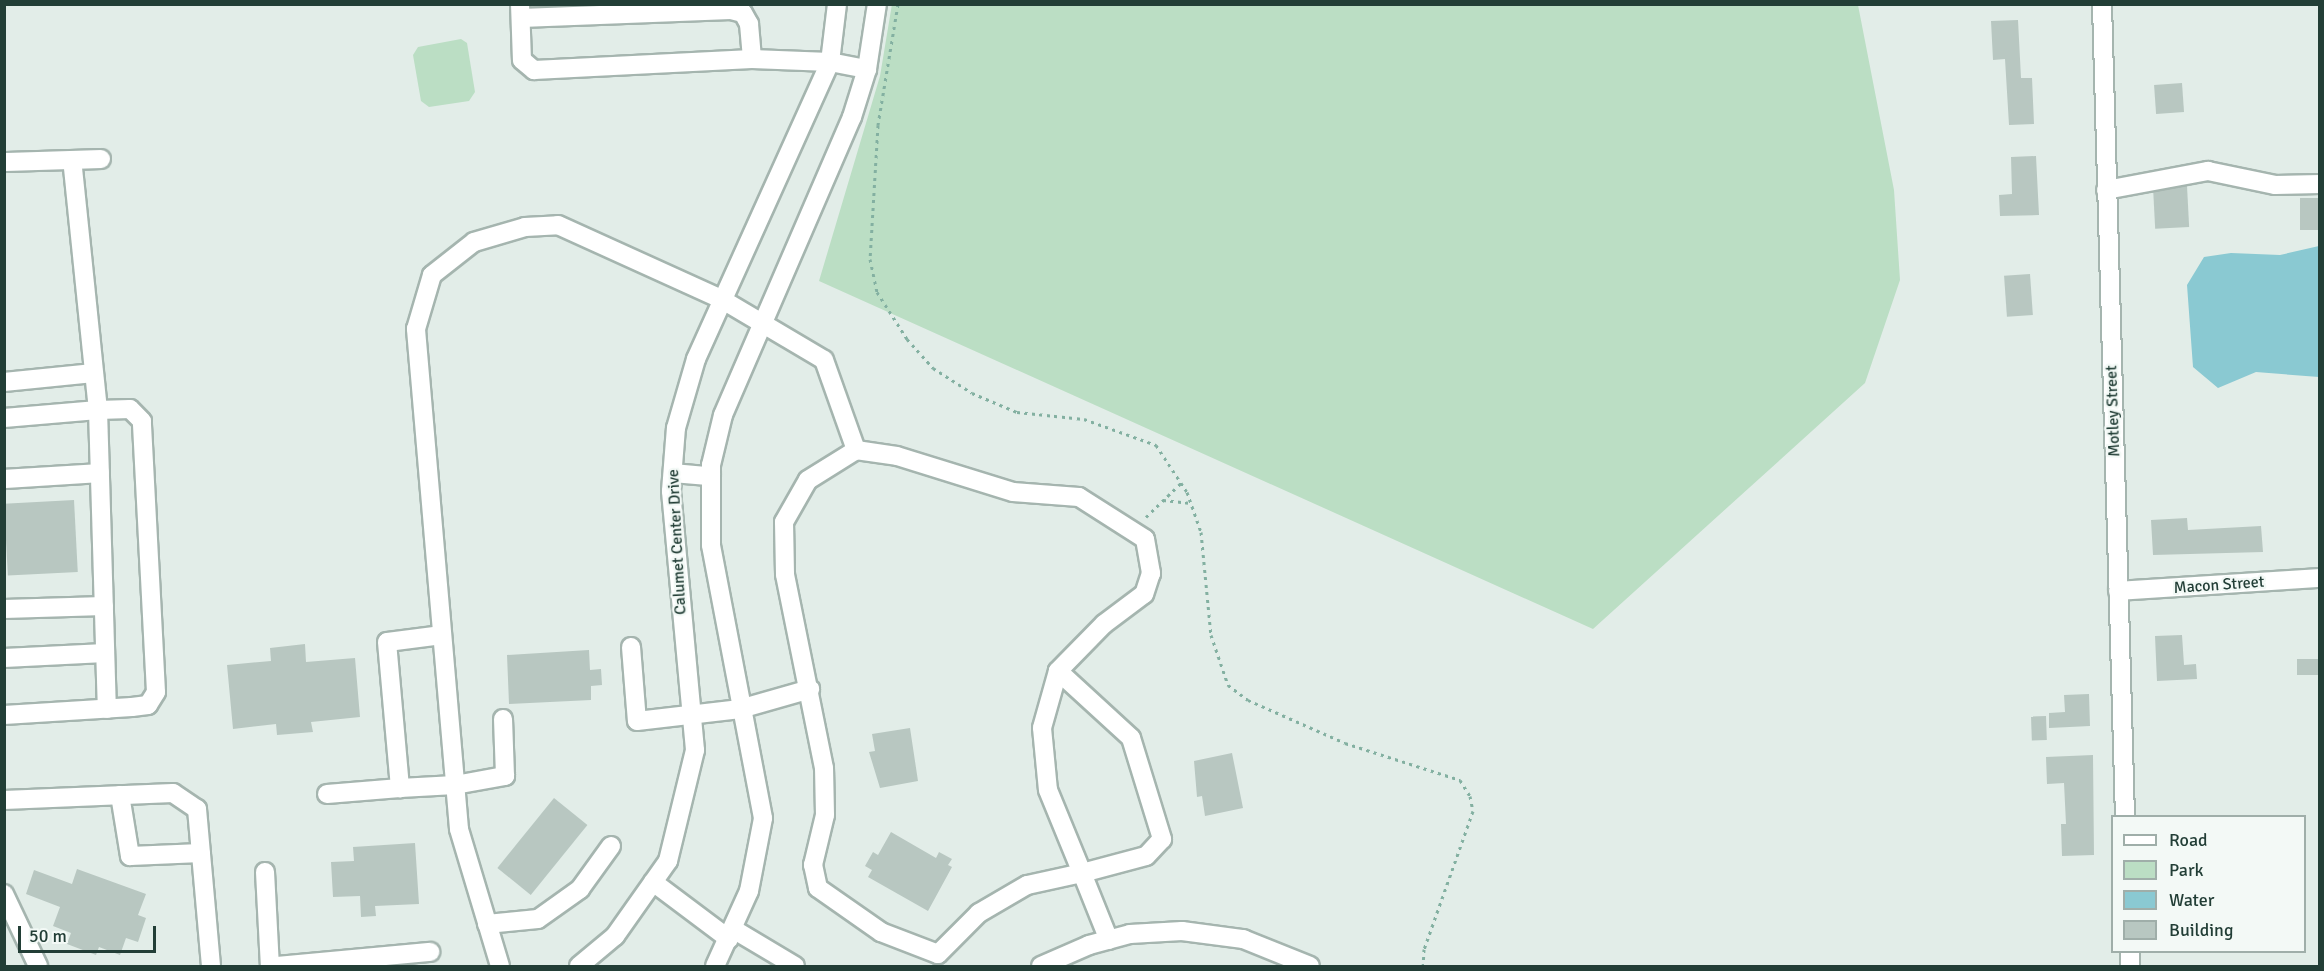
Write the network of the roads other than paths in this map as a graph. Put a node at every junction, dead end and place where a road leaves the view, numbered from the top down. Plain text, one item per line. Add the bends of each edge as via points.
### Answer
1 (837, 4) edge
2 (877, 4) edge
3 (2102, 4) edge
4 (521, 11) edge
5 (752, 60) junction
6 (830, 62) junction
7 (867, 69) junction
8 (101, 159) dead end
9 (72, 160) junction
10 (4, 162) edge
11 (2319, 184) edge
12 (2106, 190) junction
13 (723, 300) junction
14 (762, 320) junction
15 (94, 372) junction
16 (4, 382) edge
17 (98, 410) junction
18 (4, 418) edge
19 (856, 450) junction
20 (100, 473) junction
21 (672, 474) junction
22 (711, 476) junction
23 (4, 479) edge
24 (2319, 578) edge
25 (2118, 591) junction
26 (104, 606) junction
27 (4, 609) edge
28 (442, 635) junction
29 (631, 647) dead end
30 (105, 653) junction
31 (4, 658) edge
32 (1058, 671) junction
33 (810, 689) junction
34 (106, 709) junction
35 (740, 709) junction
36 (4, 715) edge
37 (691, 717) junction
38 (503, 719) dead end
39 (455, 785) junction
40 (400, 788) junction
41 (327, 794) dead end
42 (120, 795) junction
43 (4, 801) edge
44 (2126, 815) edge
45 (611, 846) dead end
46 (201, 853) junction
47 (265, 872) dead end
48 (1082, 873) junction
49 (653, 882) junction
50 (4, 894) edge
51 (487, 924) junction
52 (731, 934) junction
53 (1109, 939) junction
54 (430, 952) dead end
55 (38, 966) edge
56 (211, 966) edge
57 (270, 966) edge
58 (278, 966) edge
59 (500, 966) edge
60 (579, 966) edge
61 (715, 966) edge
62 (795, 966) edge
63 (1041, 966) edge
64 (1310, 966) edge

1 - 6 street, Calumet Center Drive
2 - 7 street, Calumet Center Drive
3 - 12 street, Motley Street
4 - 5 street via 731,10 743,13 750,24
4 - 5 street via 522,60 534,70
5 - 6 street
6 - 7 street
6 - 13 street, Calumet Center Drive
7 - 14 street, Calumet Center Drive via 852,117
8 - 9 street
9 - 10 street
9 - 15 street
11 - 12 street via 2274,185 2208,171
12 - 25 street, Motley Street
13 - 14 street
13 - 21 street, Calumet Center Drive via 696,359 679,416
13 - 28 street via 558,225 525,227 474,242 432,275 416,329
14 - 19 street via 824,360
14 - 22 street, Calumet Center Drive via 723,415
15 - 16 street
15 - 17 street
17 - 18 street
17 - 20 street
17 - 34 street via 130,409 142,421 156,692 148,705
19 - 32 street via 934,465 1013,492 1079,497 1145,539 1151,573 1144,594 1104,624
19 - 33 street via 808,480 784,522 785,574
20 - 23 street
20 - 26 street
21 - 22 street
21 - 37 street, Calumet Center Drive
22 - 35 street, Calumet Center Drive via 711,545
24 - 25 street, Macon Street
25 - 44 street, Motley Street
26 - 27 street
26 - 30 street
28 - 39 street
28 - 40 street via 387,642
29 - 37 street via 637,721
30 - 31 street
30 - 34 street
32 - 48 street via 1042,728 1048,790
32 - 48 street via 1131,738 1162,839 1146,856
33 - 35 street
33 - 48 street via 824,768 825,815 813,865 818,888 881,932 938,954 979,913 1027,885
34 - 36 street
35 - 37 street
35 - 52 street, Calumet Center Drive via 763,818 749,891
37 - 49 street, Calumet Center Drive via 695,750 668,861
38 - 39 street via 505,776
39 - 40 street
39 - 51 street via 459,829
40 - 41 street
42 - 43 street
42 - 46 street via 173,793 197,809
42 - 46 street via 130,856
45 - 51 street via 580,889 538,919
46 - 56 street
47 - 57 street
48 - 53 street
49 - 52 street
49 - 60 street, Calumet Center Drive via 615,936
50 - 55 street
51 - 59 street
52 - 61 street, Calumet Center Drive
52 - 62 street
53 - 63 street
53 - 64 street via 1182,931 1243,939
54 - 58 street

